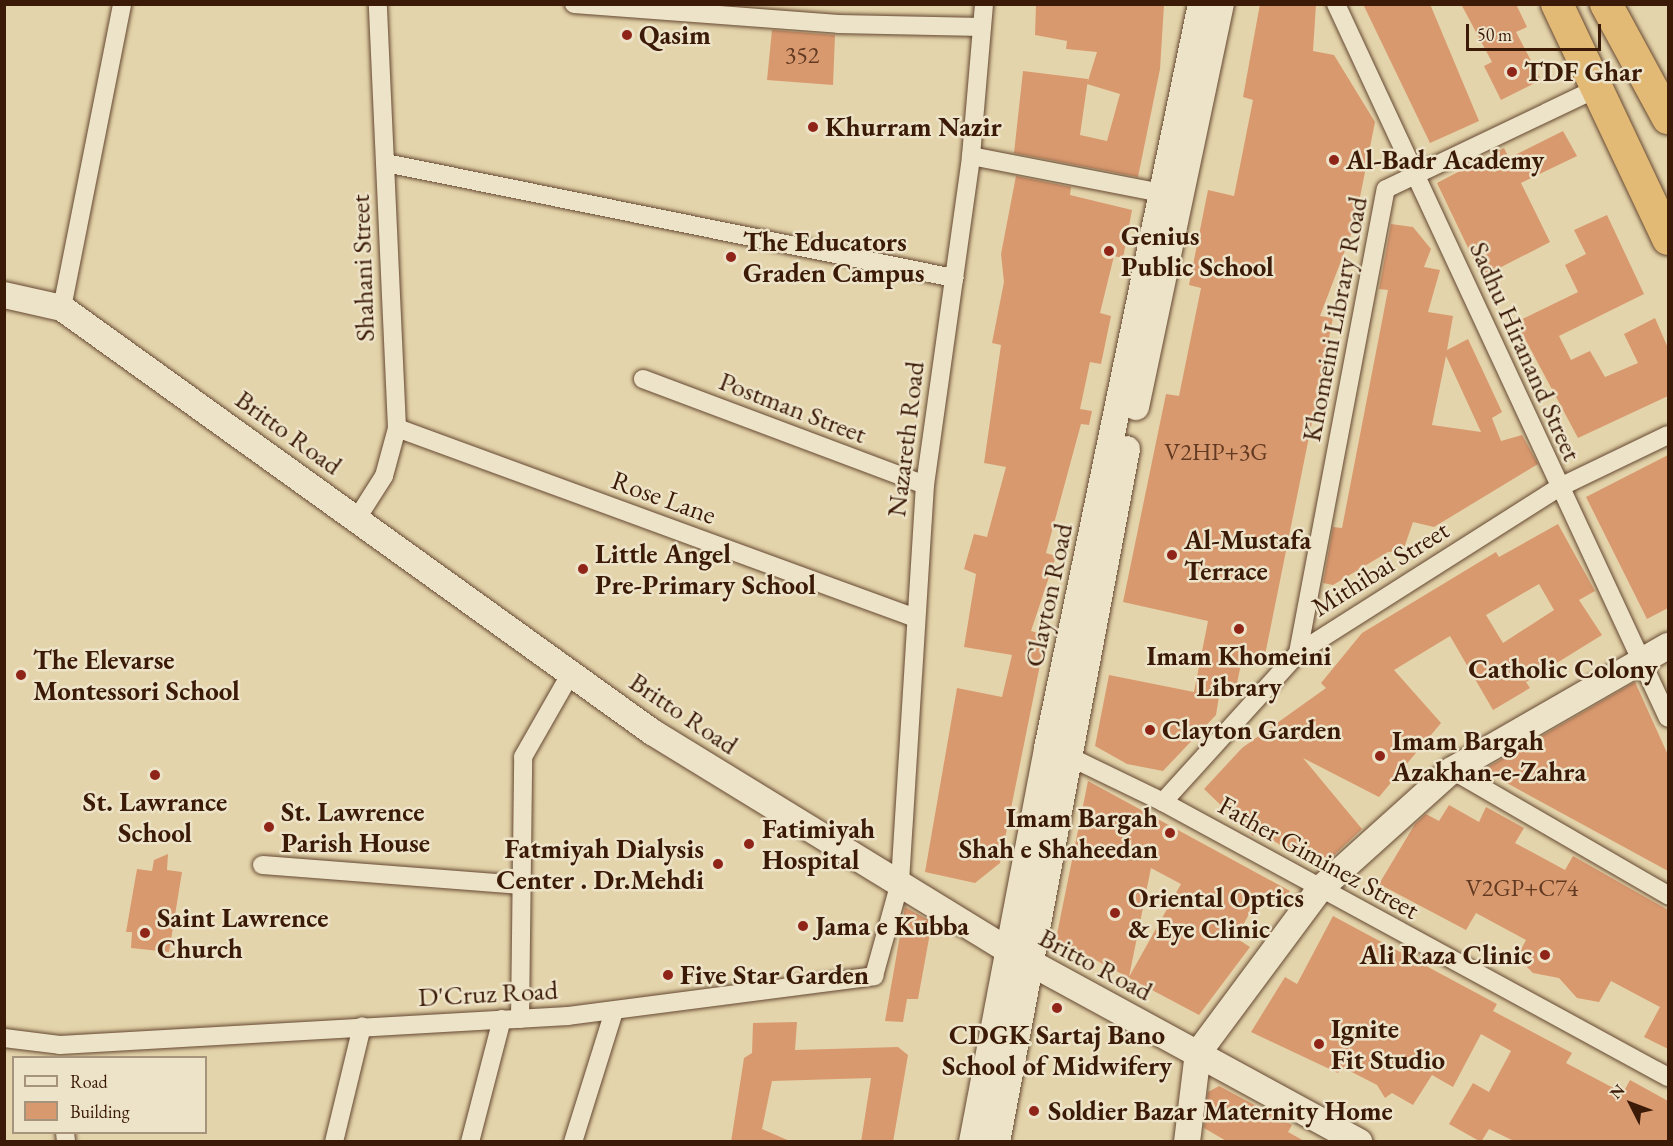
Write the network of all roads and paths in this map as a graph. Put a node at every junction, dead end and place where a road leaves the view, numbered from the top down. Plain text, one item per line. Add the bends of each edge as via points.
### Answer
1 (122, 4) edge
2 (378, 4) edge
3 (574, 4) edge
4 (984, 4) edge
5 (1201, 4) edge
6 (1221, 4) edge
7 (1336, 4) edge
8 (1557, 4) edge
9 (1606, 4) edge
10 (740, 11) edge
11 (982, 27) junction
12 (1596, 88) junction
13 (1668, 118) edge
14 (971, 156) junction
15 (386, 164) junction
16 (1416, 171) junction
17 (1162, 193) junction
18 (1668, 239) edge
19 (954, 278) junction
20 (4, 295) edge
21 (62, 308) junction
22 (643, 379) dead end
23 (397, 428) junction
24 (1668, 435) edge
25 (925, 485) junction
26 (1558, 488) junction
27 (356, 520) junction
28 (913, 617) junction
29 (1668, 646) edge
30 (1298, 653) junction
31 (1643, 659) junction
32 (572, 671) junction
33 (1668, 718) edge
34 (1068, 756) junction
35 (1452, 770) junction
36 (1164, 802) junction
37 (262, 865) dead end
38 (900, 882) junction
39 (522, 885) junction
40 (1320, 889) junction
41 (1668, 895) edge
42 (1020, 957) junction
43 (614, 1011) junction
44 (520, 1019) junction
45 (502, 1020) junction
46 (362, 1026) junction
47 (4, 1038) edge
48 (60, 1051) edge
49 (1198, 1053) junction
50 (1668, 1077) edge
51 (334, 1142) edge
52 (470, 1142) edge
53 (573, 1142) edge
54 (972, 1142) edge
55 (996, 1142) edge
56 (1187, 1142) edge
57 (1359, 1142) edge

1 - 21 street
2 - 15 street, Shahani Street
3 - 10 street
4 - 11 street, Nazareth Road
5 - 17 main road, Clayton Road
6 - 34 main road, Clayton Road
7 - 16 street, Sadhu Hiranand Street
8 - 12 highway
9 - 13 highway
10 - 11 street
11 - 14 street, Nazareth Road
12 - 16 street, Khomeini Library Road
12 - 18 highway
14 - 17 street
14 - 19 street, Nazareth Road
15 - 19 street
15 - 23 street, Shahani Street
16 - 26 street, Sadhu Hiranand Street
16 - 30 street, Khomeini Library Road via 1386,189
17 - 42 main road, Clayton Road
19 - 25 street, Nazareth Road
20 - 21 main road, Britto Road
21 - 27 main road, Britto Road
22 - 25 street, Postman Street
23 - 27 street, Shahani Street via 384,477
23 - 28 street, Rose Lane
24 - 26 street, Mithibai Street
25 - 28 street, Nazareth Road
26 - 30 street, Mithibai Street
26 - 31 street, Sadhu Hiranand Street
27 - 32 main road, Britto Road
28 - 38 street, Nazareth Road
29 - 31 main road
30 - 36 street, Mithibai Street
31 - 33 street, Sadhu Hiranand Street
31 - 35 main road
32 - 38 main road, Britto Road via 652,732
32 - 39 street via 523,757
34 - 36 street, Father Giminez Street
34 - 42 main road, Clayton Road
35 - 40 main road
35 - 41 street
36 - 40 street, Father Giminez Street
37 - 39 street
38 - 42 main road, Britto Road
38 - 43 street, D'Cruz Road via 874,976
39 - 44 street
40 - 49 main road
40 - 50 street, Father Giminez Street
42 - 49 main road, Britto Road
42 - 54 main road, Clayton Road
42 - 55 main road, Clayton Road
43 - 44 street, D'Cruz Road
43 - 53 street
44 - 45 street, D'Cruz Road
45 - 46 street, D'Cruz Road
45 - 52 street
46 - 48 street, D'Cruz Road
46 - 51 street
47 - 48 street, D'Cruz Road
49 - 56 main road
49 - 57 main road, Britto Road

